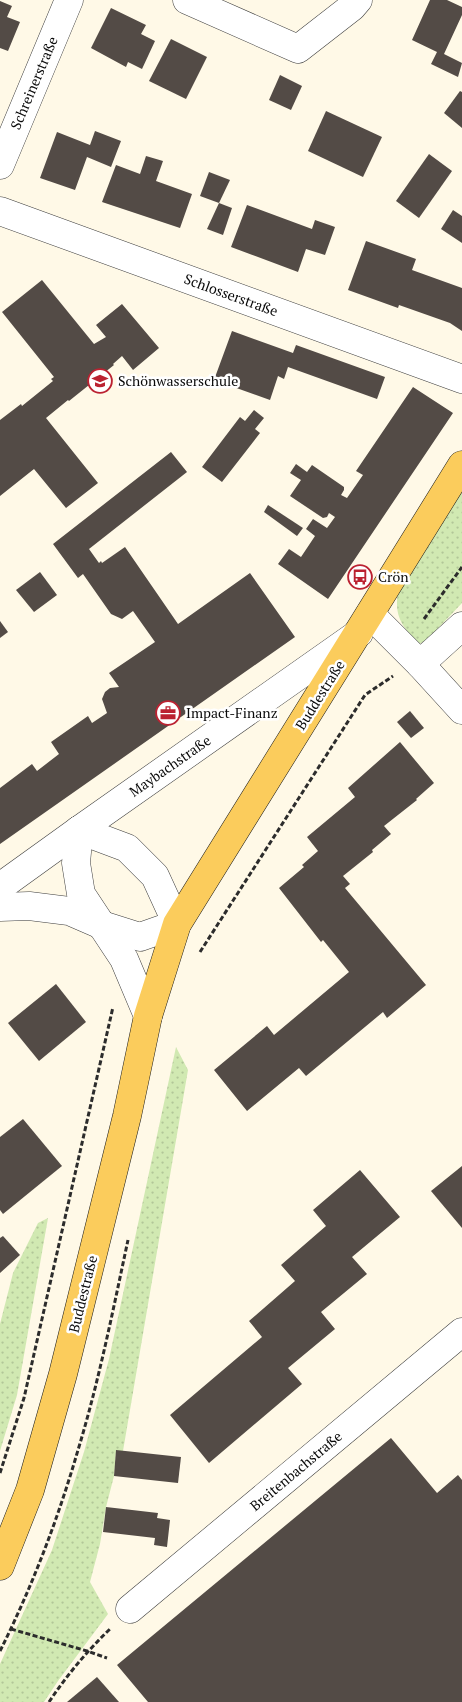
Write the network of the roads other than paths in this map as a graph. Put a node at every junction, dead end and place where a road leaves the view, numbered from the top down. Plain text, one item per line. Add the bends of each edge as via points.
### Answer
1 (68, 0) edge
2 (187, 0) edge
3 (358, 0) edge
4 (0, 165) edge
5 (0, 211) edge
6 (462, 379) edge
7 (462, 465) edge
8 (364, 624) junction
9 (462, 626) edge
10 (412, 656) junction
11 (462, 710) edge
12 (79, 830) junction
13 (0, 887) edge
14 (0, 907) edge
15 (99, 924) junction
16 (177, 924) junction
17 (148, 1016) junction
18 (462, 1332) edge
19 (0, 1566) edge
20 (130, 1610) road end

1 - 4 street, Schreinerstraße
2 - 3 street via 298,49
5 - 6 street, Schlosserstraße
7 - 8 main road, Buddestraße
8 - 10 street
8 - 12 street, Maybachstraße
8 - 16 main road, Buddestraße
9 - 10 street
10 - 11 street
12 - 13 street, Maybachstraße
12 - 15 street via 76,863 80,894
12 - 16 street via 127,848 155,876
14 - 15 street via 29,906 69,911
15 - 16 street via 140,937
15 - 17 street via 124,959
16 - 17 main road, Buddestraße
17 - 19 main road, Buddestraße via 127,1116 63,1374 30,1490
18 - 20 street, Breitenbachstraße

